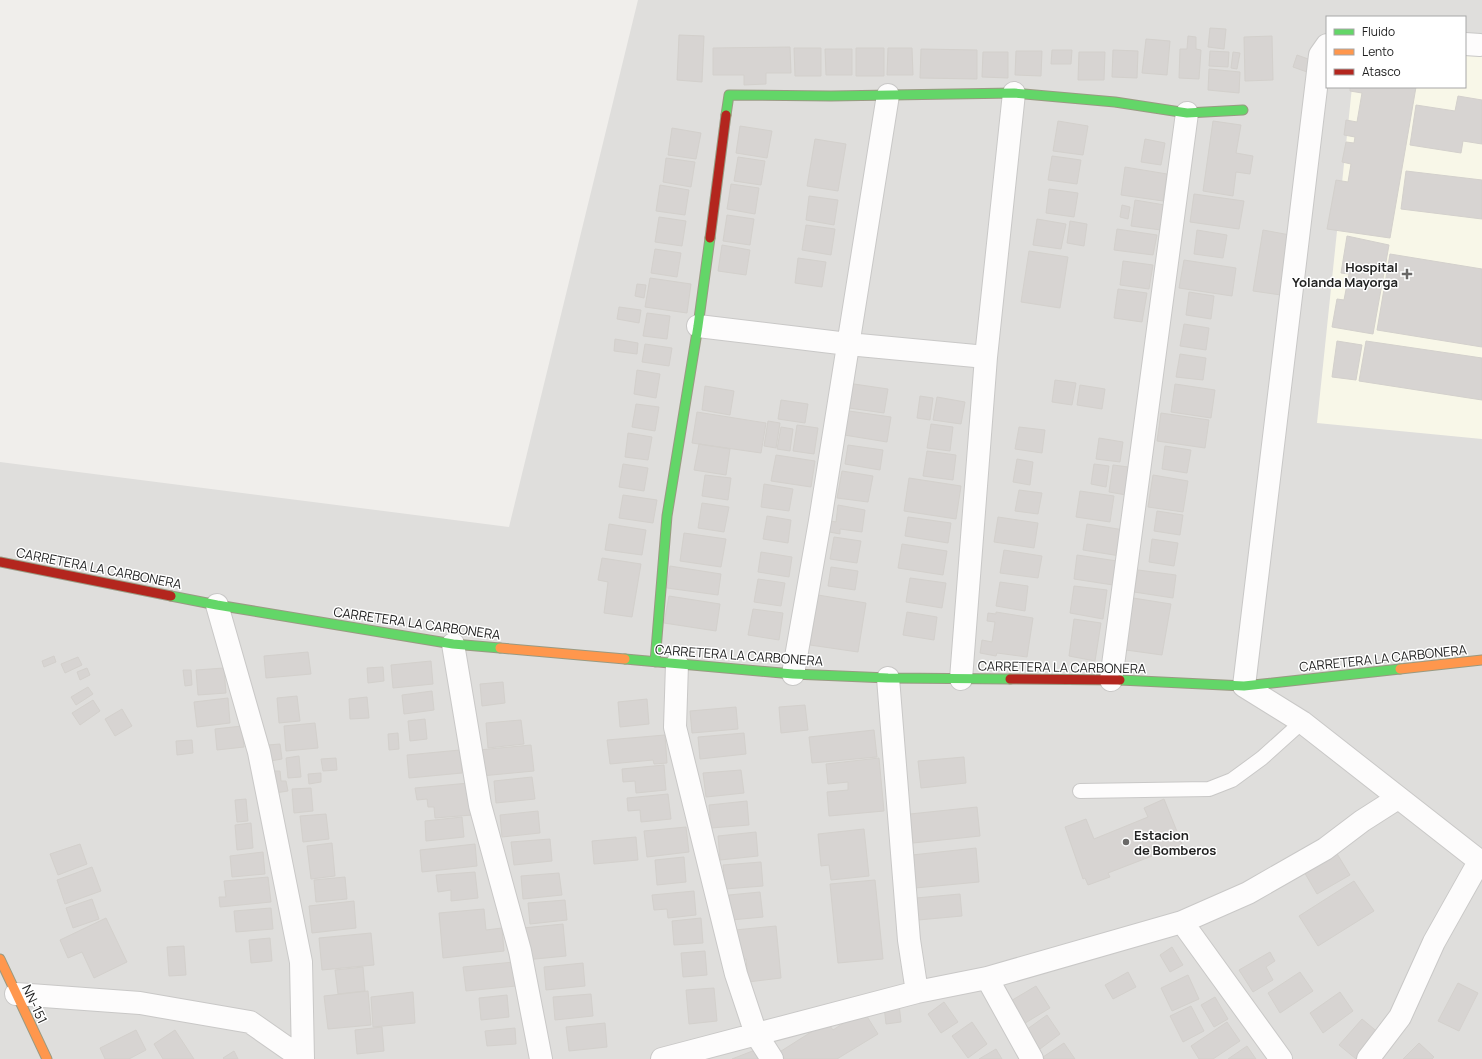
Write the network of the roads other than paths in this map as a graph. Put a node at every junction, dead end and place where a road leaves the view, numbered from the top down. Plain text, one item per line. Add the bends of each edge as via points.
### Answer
1 (1326, 46) edge
2 (1014, 93) junction
3 (888, 95) junction
4 (1243, 110) dead end
5 (1187, 114) junction
6 (698, 326) junction
7 (848, 344) junction
8 (986, 357) junction
9 (0, 562) edge
10 (217, 605) junction
11 (453, 644) junction
12 (1482, 660) edge
13 (655, 662) junction
14 (677, 664) junction
15 (793, 674) junction
16 (888, 678) junction
17 (961, 679) junction
18 (1111, 680) junction
19 (1244, 686) junction
20 (1302, 722) junction
21 (1080, 791) dead end
22 (1398, 798) junction
23 (1481, 862) edge
24 (1182, 922) junction
25 (0, 959) edge
26 (987, 978) junction
27 (917, 992) junction
28 (16, 994) junction
29 (756, 1034) junction
30 (47, 1059) edge
31 (303, 1059) edge
32 (541, 1059) edge
33 (662, 1059) edge
34 (772, 1059) edge
35 (1032, 1059) edge
36 (1281, 1059) edge
37 (1368, 1059) edge

1 - 19 street via 1320,55
2 - 3 street
2 - 5 street via 1115,102
2 - 8 street
3 - 6 street via 729,95
3 - 7 street
4 - 5 street
5 - 18 street
6 - 7 street
6 - 13 street via 667,516
7 - 8 street
7 - 15 street
8 - 17 street
9 - 10 street, CARRETERA LA CARBONERA
10 - 11 street, CARRETERA LA CARBONERA
10 - 31 street via 259,752 301,962
11 - 13 street, CARRETERA LA CARBONERA
11 - 32 street via 480,805 520,951
12 - 19 street, CARRETERA LA CARBONERA
13 - 14 street, CARRETERA LA CARBONERA
14 - 15 street, CARRETERA LA CARBONERA
14 - 29 street via 675,727 736,974
15 - 16 street, CARRETERA LA CARBONERA
16 - 17 street, CARRETERA LA CARBONERA
16 - 27 street via 909,940
17 - 18 street, CARRETERA LA CARBONERA
18 - 19 street, CARRETERA LA CARBONERA
19 - 20 street
20 - 21 lane via 1262,758 1232,780 1209,789
20 - 22 street
22 - 23 street
22 - 24 street via 1325,849 1248,893
23 - 37 street via 1434,942 1400,1017
24 - 26 street
24 - 36 street
25 - 28 street, NN-151 / NN-151
26 - 27 street
26 - 35 street
27 - 29 street
28 - 30 street, NN-151 / NN-151
28 - 31 street via 140,1003 250,1022
29 - 33 street
29 - 34 street

